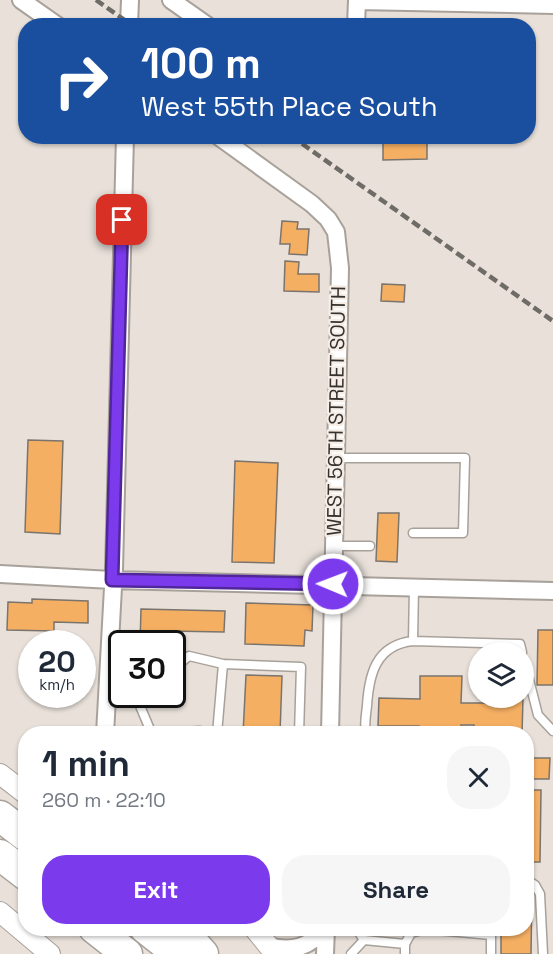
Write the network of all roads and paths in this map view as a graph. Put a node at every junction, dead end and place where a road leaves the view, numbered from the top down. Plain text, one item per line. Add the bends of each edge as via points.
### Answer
1 (21, 0) edge
2 (130, 0) edge
3 (171, 0) edge
4 (357, 0) edge
5 (553, 5) edge
6 (47, 18) edge
7 (129, 18) edge
8 (197, 18) edge
9 (356, 18) edge
10 (124, 144) edge
11 (229, 144) edge
12 (335, 458) junction
13 (413, 533) dead end
14 (333, 546) junction
15 (370, 546) dead end
16 (0, 574) edge
17 (112, 580) junction
18 (333, 584) junction
19 (414, 586) junction
20 (553, 591) edge
21 (413, 641) junction
22 (468, 643) edge
23 (186, 658) edge
24 (223, 664) junction
25 (534, 699) edge
26 (141, 708) edge
27 (105, 726) edge
28 (147, 726) edge
29 (218, 726) edge
30 (299, 726) edge
31 (330, 726) edge
32 (366, 726) edge
33 (553, 731) edge
34 (0, 774) edge
35 (18, 788) edge
36 (0, 816) edge
37 (18, 830) edge
38 (0, 855) edge
39 (18, 869) edge
40 (534, 884) edge
41 (0, 912) edge
42 (18, 927) edge
43 (29, 936) edge
44 (104, 936) edge
45 (155, 936) edge
46 (187, 936) edge
47 (260, 936) edge
48 (318, 936) edge
49 (325, 936) edge
50 (361, 936) edge
51 (409, 936) edge
52 (491, 936) edge
53 (364, 940) junction
54 (405, 944) junction
55 (271, 950) edge
56 (50, 954) edge
57 (127, 954) edge
58 (178, 954) edge
59 (203, 954) edge
60 (325, 954) edge
61 (351, 954) edge
62 (405, 954) edge
63 (491, 954) edge
64 (543, 954) edge

1 - 6 street
2 - 7 street
3 - 8 street
4 - 5 street
4 - 9 street
10 - 17 street
11 - 12 street, WEST 56TH STREET SOUTH via 312,204 336,232 340,268
12 - 13 lane via 465,458 463,533
12 - 14 street, WEST 56TH STREET SOUTH
14 - 15 lane
14 - 18 street, WEST 56TH STREET SOUTH
16 - 17 street
17 - 18 street
17 - 27 street
18 - 19 street
18 - 31 street, WEST 56TH STREET SOUTH
19 - 20 street
19 - 21 lane
21 - 22 lane
21 - 32 lane via 398,643 380,657 369,681
23 - 24 lane
24 - 29 lane
24 - 30 lane via 301,667
25 - 33 lane via 538,715
26 - 28 lane
34 - 35 street
36 - 37 highway
38 - 39 highway
40 - 64 lane via 540,894
41 - 42 street
43 - 56 street
44 - 57 highway
45 - 58 highway
46 - 59 highway
47 - 55 street
48 - 55 street via 302,947
49 - 60 street
50 - 53 lane
51 - 54 lane
52 - 63 lane
53 - 54 lane
53 - 61 lane
54 - 62 lane

